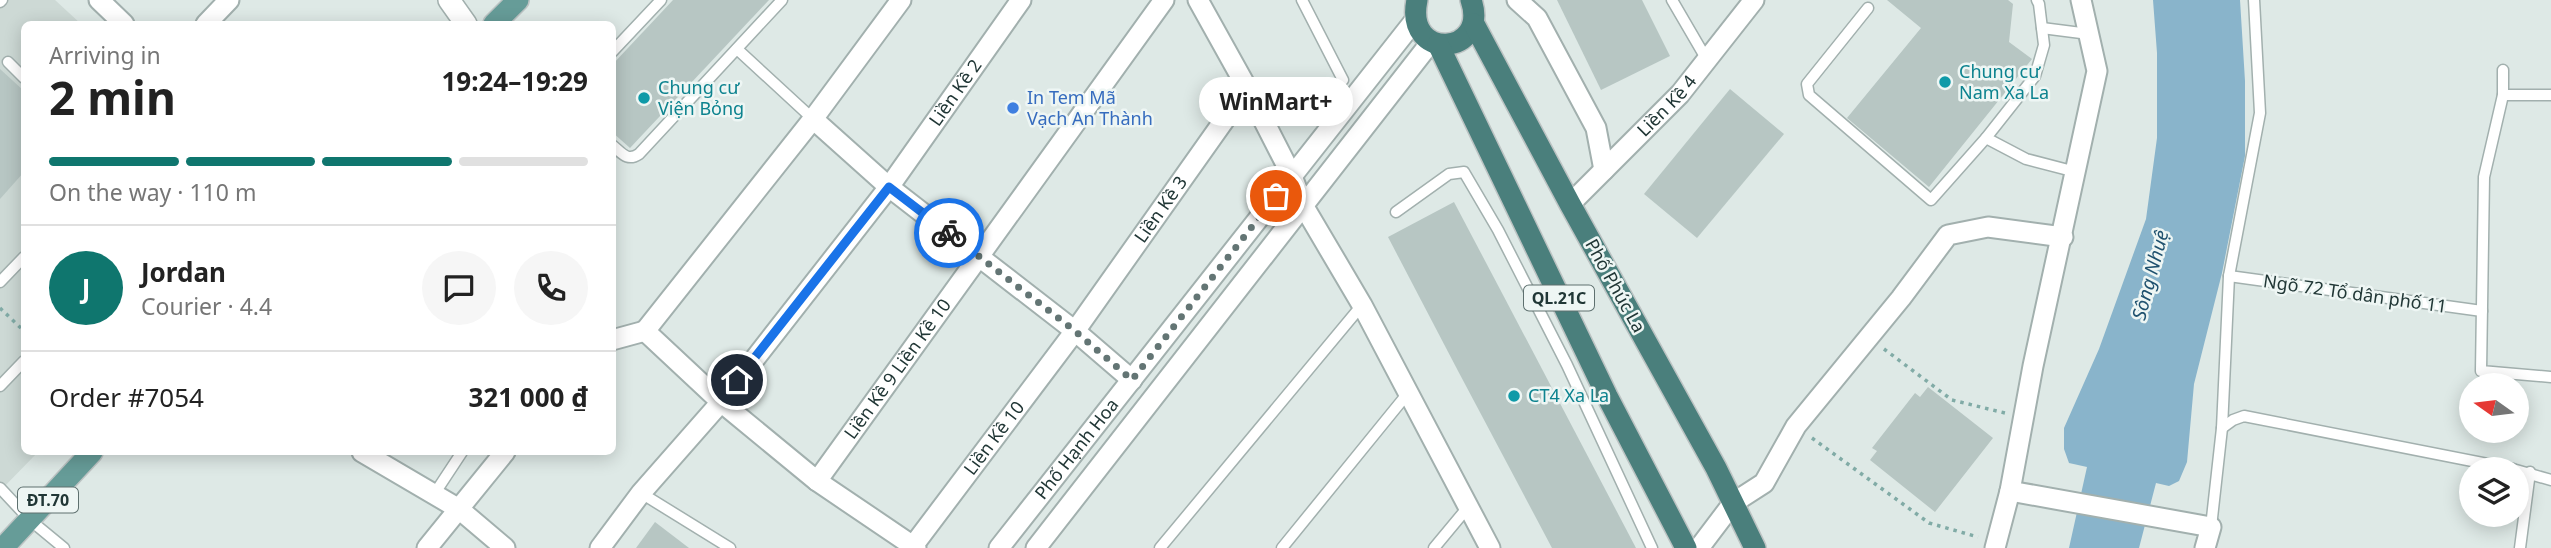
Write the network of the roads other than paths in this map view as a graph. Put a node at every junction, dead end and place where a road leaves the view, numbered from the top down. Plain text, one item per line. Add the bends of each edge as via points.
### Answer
1 (99, 0) edge
2 (229, 0) edge
3 (449, 0) edge
4 (518, 0) edge
5 (661, 0) edge
6 (782, 0) edge
7 (901, 0) edge
8 (1021, 0) edge
9 (1164, 0) edge
10 (1198, 0) edge
11 (1302, 0) edge
12 (1517, 0) edge
13 (1672, 0) edge
14 (1754, 0) edge
15 (2036, 0) edge
16 (2081, 0) edge
17 (2254, 0) edge
18 (1414, 7) edge
19 (1868, 8) dead end
20 (1476, 9) edge
21 (121, 21) edge
22 (209, 21) edge
23 (464, 21) edge
24 (497, 21) edge
25 (2042, 28) junction
26 (2089, 34) junction
27 (1434, 43) junction
28 (616, 48) edge
29 (737, 48) junction
30 (1707, 60) junction
31 (8, 62) dead end
32 (2503, 70) dead end
33 (21, 75) edge
34 (1343, 80) dead end
35 (1247, 88) junction
36 (2503, 95) junction
37 (2551, 95) edge
38 (813, 119) junction
39 (1986, 138) junction
40 (616, 149) edge
41 (1604, 170) junction
42 (2076, 172) junction
43 (1292, 176) junction
44 (889, 187) junction
45 (1570, 204) junction
46 (1303, 205) junction
47 (1396, 212) dead end
48 (2063, 237) junction
49 (979, 255) junction
50 (21, 260) edge
51 (2229, 276) junction
52 (0, 282) edge
53 (1362, 305) junction
54 (2482, 311) junction
55 (645, 331) junction
56 (1075, 331) junction
57 (616, 339) edge
58 (1587, 357) junction
59 (21, 364) edge
60 (1567, 365) junction
61 (2551, 377) edge
62 (1132, 380) junction
63 (0, 386) edge
64 (1408, 393) junction
65 (721, 402) junction
66 (2222, 428) junction
67 (89, 455) edge
68 (367, 455) edge
69 (460, 455) edge
70 (503, 455) edge
71 (2459, 458) edge
72 (2530, 472) joint
73 (2551, 480) edge
74 (817, 481) junction
75 (0, 488) edge
76 (2010, 491) junction
77 (435, 493) junction
78 (641, 493) junction
79 (1733, 503) junction
80 (1468, 506) junction
81 (459, 509) junction
82 (30, 520) junction
83 (2211, 527) junction
84 (1996, 545) edge
85 (914, 547) edge
86 (4, 548) edge
87 (64, 548) edge
88 (426, 548) edge
89 (505, 548) edge
90 (600, 548) edge
91 (730, 548) edge
92 (999, 548) edge
93 (1036, 548) edge
94 (1160, 548) edge
95 (1282, 548) edge
96 (1434, 548) edge
97 (1490, 548) edge
98 (1652, 548) edge
99 (1686, 548) edge
100 (1699, 548) edge
101 (1755, 548) edge
102 (2205, 548) edge
103 (2520, 548) edge

1 - 21 street
2 - 22 street
3 - 23 street
4 - 24 main road
5 - 28 lane
6 - 29 lane
7 - 38 street
8 - 44 street, Liền Kề 2
9 - 49 street, Liền Kề 9 Liền Kề 10
10 - 35 street
11 - 34 lane
12 - 41 street via 1537,18 1596,128
13 - 30 lane
14 - 30 street, Liền Kề 4
15 - 25 lane
16 - 26 street
17 - 51 lane via 2260,113
18 - 27 highway via 1423,36
18 - 43 street, Phố Hạnh Hoa
19 - 39 lane via 1807,84 1809,95 1931,200
20 - 27 highway via 1469,34 1450,44
20 - 45 highway, Phố Phúc La / QL.21C
25 - 26 lane
25 - 39 lane via 2044,45 2035,76
26 - 42 street via 2097,71
27 - 46 street, Phố Hạnh Hoa
27 - 58 highway, QL.21C
29 - 38 lane
29 - 40 lane via 639,154 626,158
30 - 41 street, Liền Kề 4 via 1680,94
31 - 33 lane
32 - 36 lane
35 - 43 street
35 - 56 street, Liền Kề 3
36 - 37 lane
36 - 54 lane via 2484,177
38 - 44 street
38 - 55 street
39 - 42 lane via 2026,159
41 - 45 street, Liền Kề 4
42 - 48 street
43 - 46 street
43 - 62 street, Phố Hạnh Hoa
44 - 49 street
44 - 65 street, Liền Kề 2
45 - 79 highway, Phố Phúc La / QL.21C
46 - 53 street
46 - 93 street, Phố Hạnh Hoa
47 - 60 lane via 1449,174 1464,172
48 - 76 street
48 - 79 street via 1988,226 1948,235 1796,426 1764,483
49 - 56 street
49 - 74 street, Liền Kề 9 Liền Kề 10
50 - 52 lane
51 - 54 lane, Ngõ 72 Tổ dân phố 11
51 - 66 lane
53 - 64 street
53 - 94 lane
54 - 61 lane via 2481,371
55 - 57 street
55 - 65 street
56 - 62 street
56 - 85 street, Liền Kề 10
58 - 60 lane
58 - 99 highway, QL.21C
59 - 63 lane
60 - 98 lane
62 - 92 street, Phố Hạnh Hoa
64 - 80 street
64 - 95 lane
65 - 74 street
65 - 78 street, Liền Kề 2
66 - 71 lane via 2244,416
66 - 83 lane
67 - 82 main road, ĐT.70
68 - 77 street
69 - 77 lane
70 - 81 street
72 - 73 lane
72 - 103 lane
74 - 85 street
75 - 82 lane
76 - 83 street
76 - 84 street
77 - 81 street
78 - 90 street, Liền Kề 2
78 - 91 lane
79 - 100 street
79 - 101 highway, Phố Phúc La / QL.21C
80 - 96 lane
80 - 97 street
81 - 88 street
81 - 89 street
82 - 86 main road, ĐT.70
82 - 87 lane
83 - 102 street

